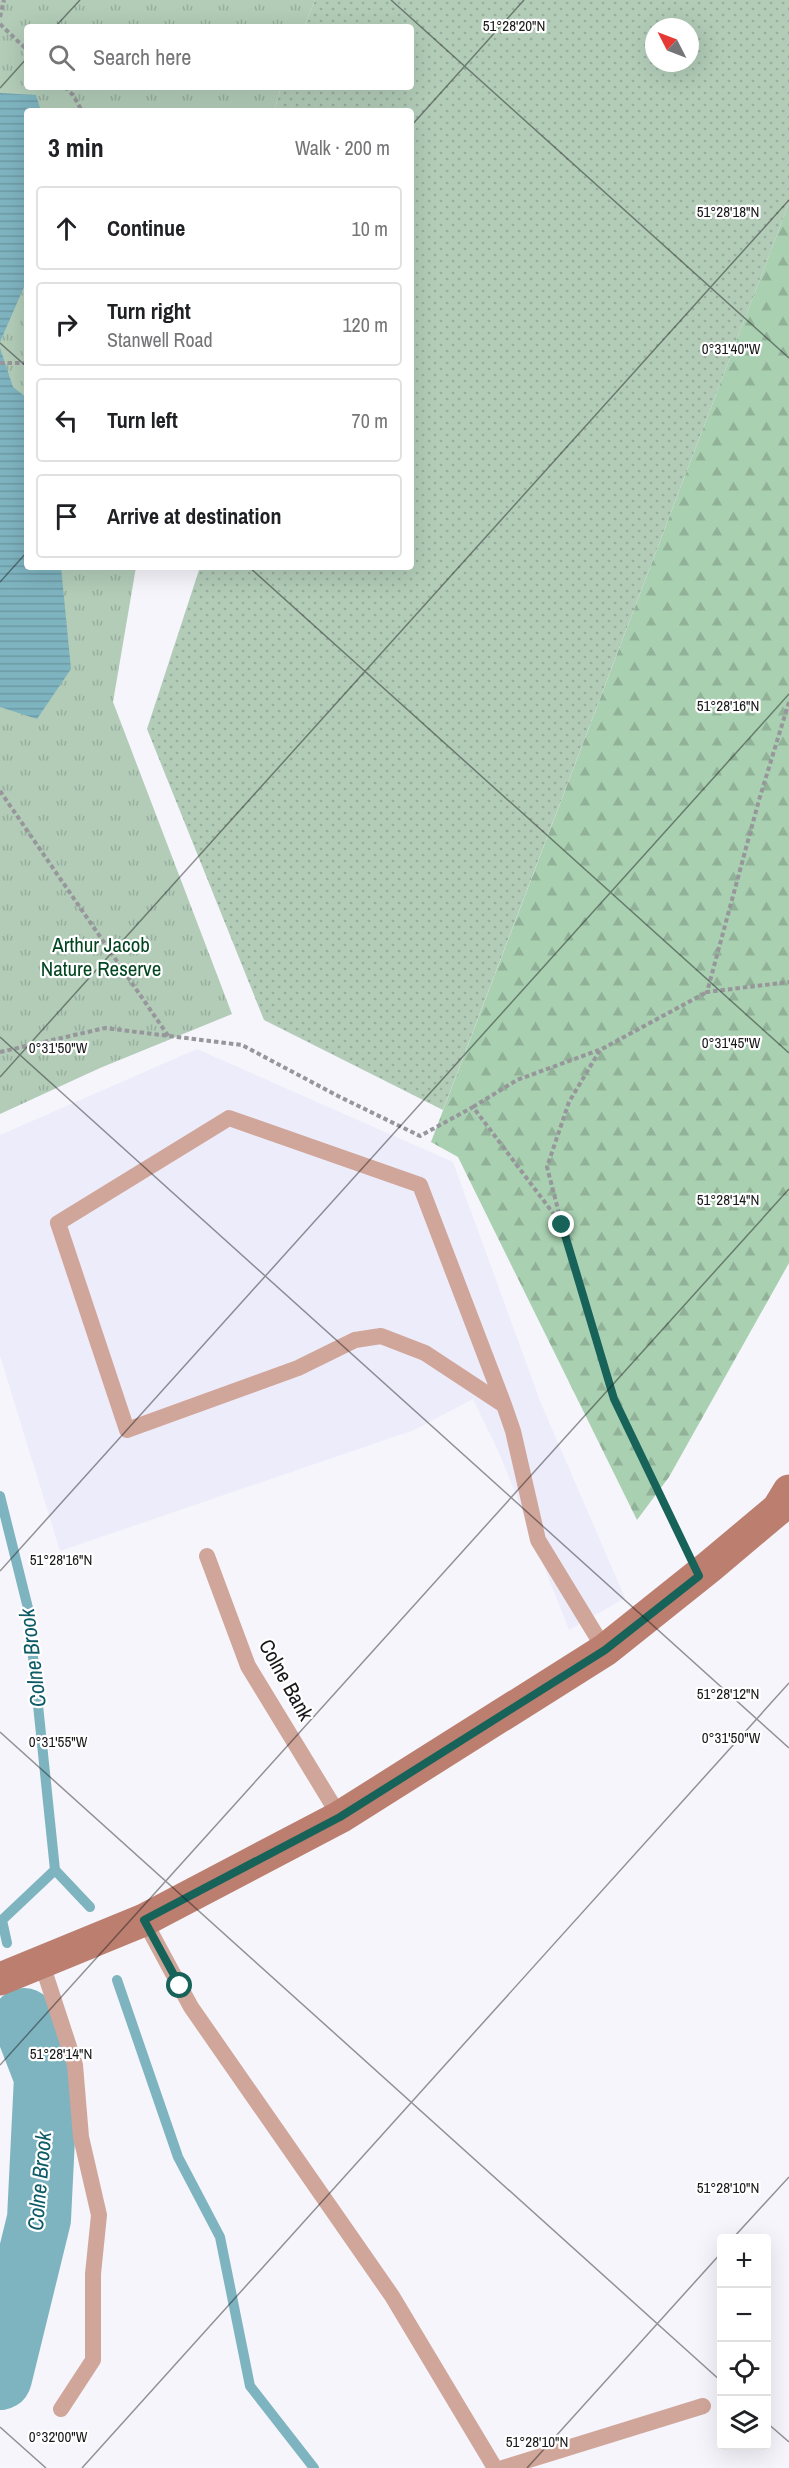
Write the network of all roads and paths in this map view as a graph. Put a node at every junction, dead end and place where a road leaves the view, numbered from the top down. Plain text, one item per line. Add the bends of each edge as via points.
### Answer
1 (4, 0) edge
2 (0, 17) edge
3 (0, 24) edge
4 (24, 47) edge
5 (68, 90) edge
6 (80, 108) edge
7 (0, 363) edge
8 (24, 363) edge
9 (789, 702) edge
10 (0, 792) edge
11 (789, 982) edge
12 (707, 992) junction
13 (169, 1037) junction
14 (600, 1050) junction
15 (0, 1052) edge
16 (472, 1107) junction
17 (562, 1225) junction
18 (504, 1405) junction
19 (785, 1506) edge
20 (207, 1556) dead end
21 (699, 1576) junction
22 (605, 1650) junction
23 (340, 1817) junction
24 (144, 1920) junction
25 (22, 1970) edge
26 (703, 2406) dead end
27 (61, 2409) dead end
28 (495, 2468) edge
29 (503, 2468) edge

1 - 2 path
3 - 4 path
5 - 6 path
7 - 8 path
9 - 12 path
10 - 13 path
11 - 12 path
12 - 14 path
13 - 15 path via 105,1029
13 - 16 path via 242,1045 420,1136
14 - 16 path via 517,1080
14 - 17 path via 569,1102 548,1167
16 - 17 path
17 - 21 path via 614,1399
18 - 18 lane via 420,1185 228,1118 58,1223 127,1430 298,1368 355,1340 381,1336 425,1353
18 - 22 lane via 538,1540
19 - 21 street
20 - 23 lane, Colne Bank via 248,1666
21 - 22 street
22 - 23 street
23 - 24 street
24 - 25 street
24 - 28 lane via 191,2007 392,2296
25 - 27 lane via 75,2065 81,2137 99,2215 93,2274 93,2360
26 - 29 lane

